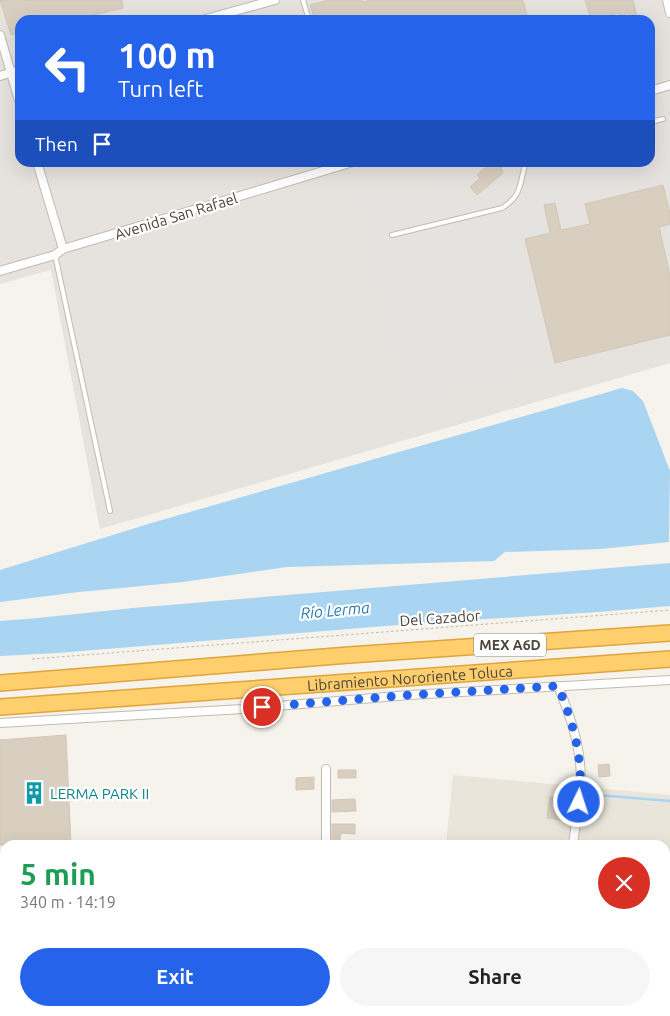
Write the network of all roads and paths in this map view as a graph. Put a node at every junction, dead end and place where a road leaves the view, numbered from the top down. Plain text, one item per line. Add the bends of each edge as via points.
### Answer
1 (275, 0) edge
2 (303, 0) edge
3 (667, 0) edge
4 (670, 13) edge
5 (220, 15) edge
6 (308, 15) edge
7 (0, 35) edge
8 (15, 72) edge
9 (11, 73) junction
10 (0, 76) edge
11 (670, 85) edge
12 (15, 87) edge
13 (655, 90) edge
14 (663, 120) dead end
15 (655, 121) edge
16 (38, 167) edge
17 (337, 167) edge
18 (525, 167) edge
19 (392, 235) dead end
20 (62, 249) junction
21 (56, 255) junction
22 (0, 271) edge
23 (110, 511) dead end
24 (670, 610) edge
25 (670, 634) edge
26 (32, 659) dead end
27 (670, 659) edge
28 (0, 674) edge
29 (36, 680) junction
30 (670, 680) edge
31 (0, 683) edge
32 (558, 686) junction
33 (0, 707) edge
34 (0, 723) edge
35 (326, 769) dead end
36 (326, 840) edge
37 (574, 840) edge

1 - 5 street
2 - 6 lane
3 - 4 street
7 - 9 street
8 - 9 street
9 - 10 street
9 - 12 street
11 - 13 street
14 - 15 lane
16 - 20 street
17 - 20 street, Avenida San Rafael
18 - 19 lane via 517,194 502,208
20 - 21 street, Avenida San Rafael
21 - 22 street, Avenida San Rafael
21 - 23 lane
24 - 26 path, Del Cazador
25 - 29 highway, Libramiento Nororiente Toluca / MEX A6D
27 - 33 highway, Libramiento Nororiente Toluca / MEX A6D
28 - 29 highway
29 - 31 highway, Libramiento Nororiente Toluca
30 - 32 street
32 - 34 street
32 - 37 street via 575,732 580,762
35 - 36 street

